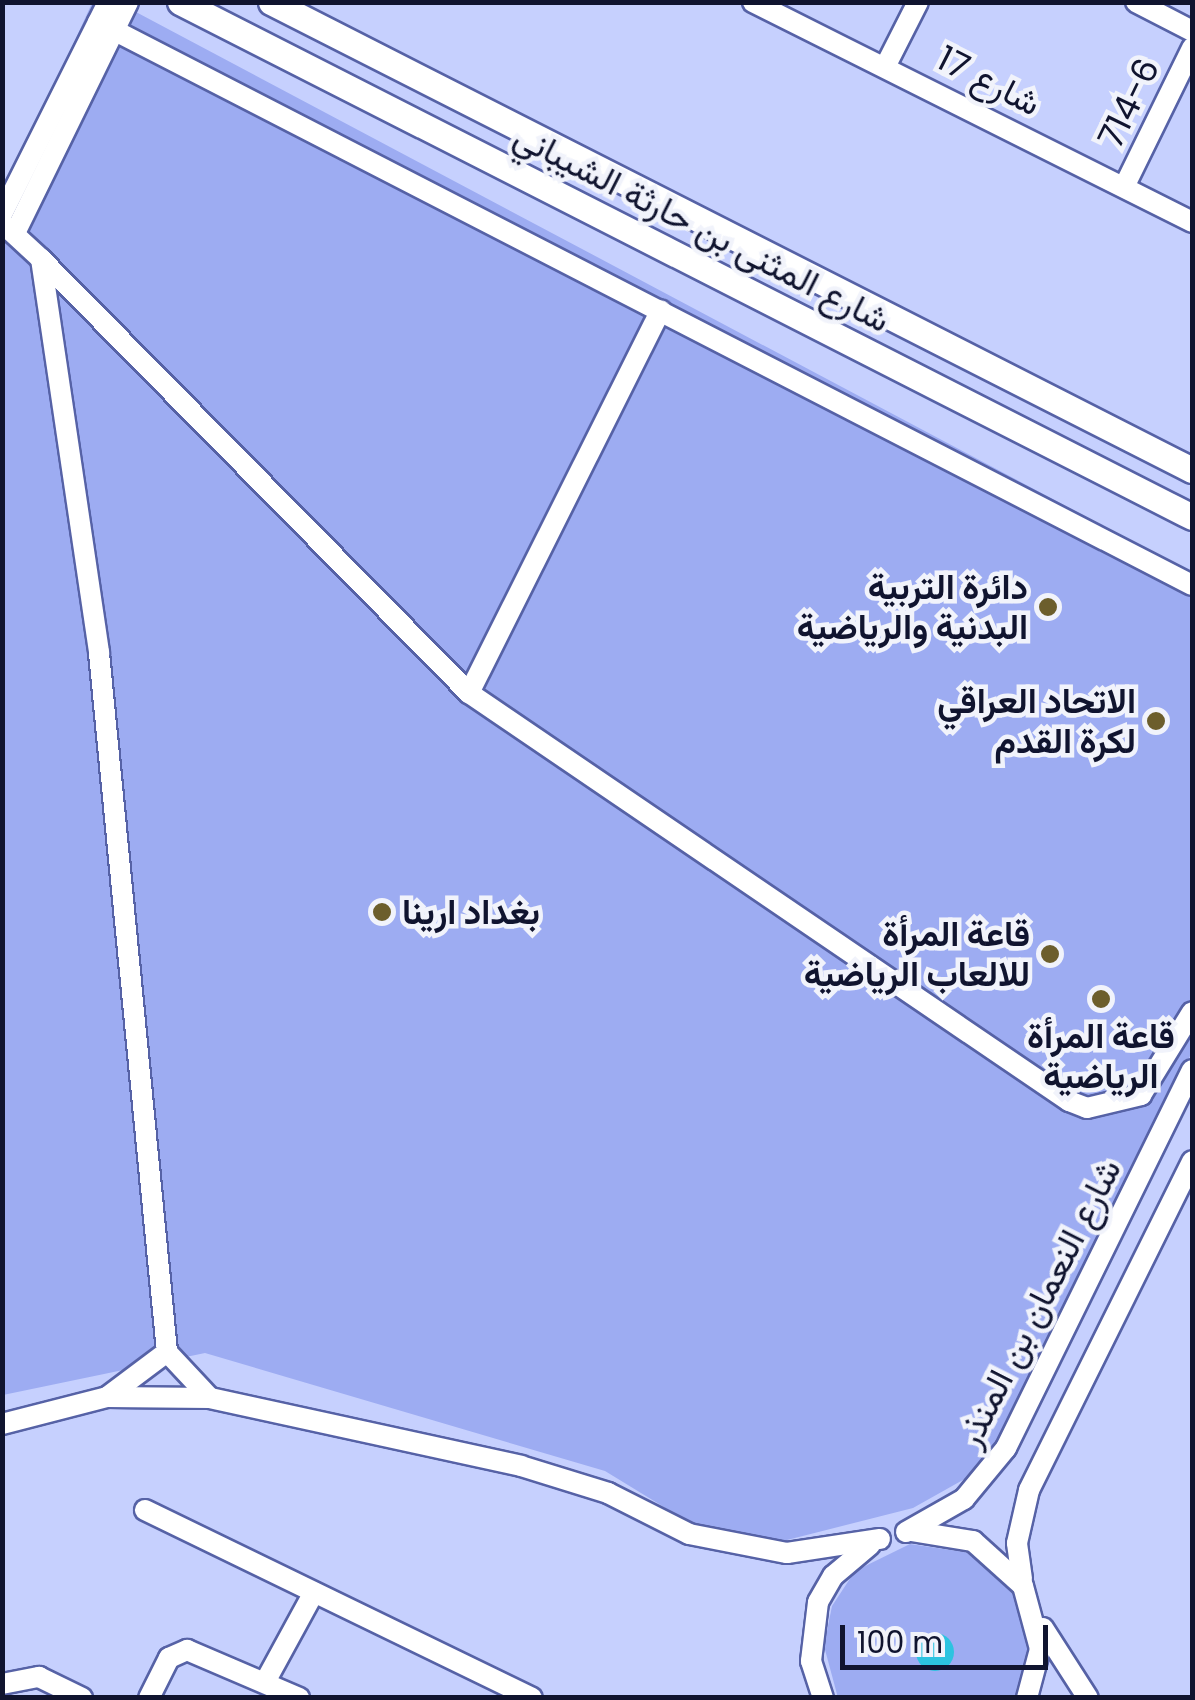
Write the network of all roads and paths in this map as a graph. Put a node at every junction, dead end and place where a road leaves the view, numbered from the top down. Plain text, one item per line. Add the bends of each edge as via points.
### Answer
1 (128, 2) edge
2 (180, 2) edge
3 (271, 2) edge
4 (754, 2) edge
5 (918, 2) edge
6 (1136, 2) edge
7 (107, 18) edge
8 (1192, 31) edge
9 (1192, 48) edge
10 (886, 65) junction
11 (1124, 187) junction
12 (2, 214) edge
13 (1192, 222) edge
14 (9, 228) edge
15 (41, 259) junction
16 (662, 310) junction
17 (1192, 470) edge
18 (1192, 517) edge
19 (1192, 585) edge
20 (468, 693) junction
21 (1192, 1012) edge
22 (1192, 1070) edge
23 (1192, 1160) edge
24 (167, 1352) junction
25 (107, 1397) junction
26 (210, 1398) junction
27 (2, 1424) edge
28 (146, 1510) dead end
29 (906, 1532) junction
30 (880, 1539) junction
31 (1023, 1586) junction
32 (314, 1592) junction
33 (1034, 1608) junction
34 (265, 1682) junction
35 (2, 1684) edge
36 (82, 1698) edge
37 (149, 1698) edge
38 (299, 1698) edge
39 (532, 1698) edge
40 (823, 1698) edge
41 (1028, 1698) edge
42 (1088, 1698) edge

1 - 7 street
2 - 18 main road, شارع المثنى بن حارثة الشيباني
3 - 17 main road, شارع المثنى بن حارثة الشيباني
4 - 10 street, شارع 17
5 - 10 street
6 - 8 street
7 - 12 street
7 - 14 street
7 - 16 street
9 - 11 street, 714-6
10 - 11 street, شارع 17
11 - 13 street, شارع 17
14 - 15 street
15 - 20 street
15 - 24 street via 99,653
16 - 19 street
16 - 20 street
20 - 21 street via 1070,1101 1088,1108 1141,1094
22 - 29 street, شارع النعمان بن المنذر via 1006,1448 964,1499
23 - 31 street, شارع النعمان بن المنذر via 1023,1505 1017,1543
24 - 25 street
24 - 26 street
25 - 26 street
25 - 27 street
26 - 30 street via 521,1466 608,1493 690,1534 787,1553
28 - 32 street
29 - 30 street
29 - 31 street via 973,1541
30 - 40 street via 833,1576 818,1602 810,1661
31 - 33 street
32 - 34 street
32 - 39 street
33 - 41 street via 1040,1649
33 - 42 street
34 - 37 street via 187,1650 170,1658
34 - 38 street
35 - 36 street via 38,1677

